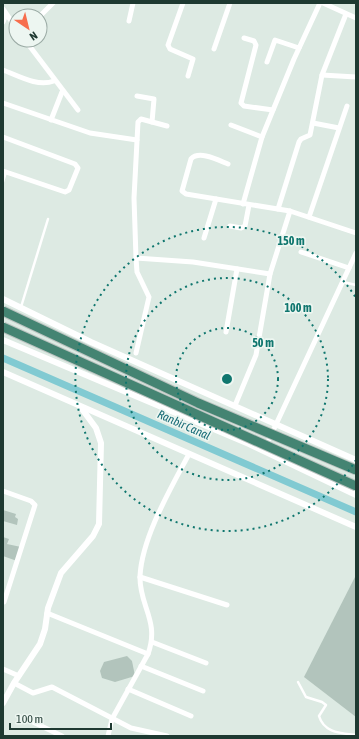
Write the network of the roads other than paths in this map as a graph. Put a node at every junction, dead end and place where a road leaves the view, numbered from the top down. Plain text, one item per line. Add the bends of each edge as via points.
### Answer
1 (133, 3) edge
2 (183, 3) edge
3 (230, 3) edge
4 (322, 3) edge
5 (5, 11) edge
6 (346, 14) junction
7 (356, 18) edge
8 (129, 21) dead end
9 (3, 22) edge
10 (244, 38) dead end
11 (31, 48) edge
12 (299, 48) junction
13 (214, 49) dead end
14 (267, 62) dead end
15 (3, 70) edge
16 (322, 75) junction
17 (188, 76) dead end
18 (356, 77) edge
19 (54, 81) junction
20 (62, 92) junction
21 (137, 96) dead end
22 (3, 103) edge
23 (347, 106) dead end
24 (78, 110) dead end
25 (272, 110) junction
26 (51, 120) junction
27 (152, 122) junction
28 (313, 123) junction
29 (231, 125) dead end
30 (167, 126) dead end
31 (339, 128) junction
32 (3, 137) edge
33 (262, 137) junction
34 (137, 140) junction
35 (228, 164) dead end
36 (5, 171) edge
37 (3, 182) edge
38 (216, 199) junction
39 (246, 204) junction
40 (278, 209) junction
41 (290, 211) junction
42 (309, 217) junction
43 (48, 219) dead end
44 (230, 226) dead end
45 (356, 233) edge
46 (204, 238) dead end
47 (301, 252) dead end
48 (356, 253) edge
49 (136, 258) junction
50 (349, 268) junction
51 (237, 269) junction
52 (270, 274) junction
53 (343, 282) junction
54 (356, 285) edge
55 (3, 299) edge
56 (21, 308) junction
57 (3, 312) edge
58 (3, 327) edge
59 (226, 332) dead end
60 (3, 340) edge
61 (136, 353) dead end
62 (3, 372) edge
63 (236, 403) dead end
64 (81, 408) junction
65 (276, 425) junction
66 (263, 451) junction
67 (189, 454) junction
68 (356, 460) edge
69 (356, 470) edge
70 (356, 486) edge
71 (3, 491) edge
72 (356, 494) edge
73 (356, 528) edge
74 (140, 577) junction
75 (4, 602) dead end
76 (227, 606) dead end
77 (47, 613) junction
78 (152, 642) junction
79 (148, 654) junction
80 (206, 664) dead end
81 (141, 666) junction
82 (3, 669) edge
83 (19, 676) junction
84 (298, 682) dead end
85 (14, 683) junction
86 (128, 689) junction
87 (203, 691) dead end
88 (3, 703) edge
89 (191, 716) dead end
90 (112, 719) junction
91 (33, 722) dead end
92 (356, 735) edge
93 (62, 736) edge
94 (108, 736) edge
95 (167, 736) edge

1 - 8 street
2 - 17 street via 168,45 170,49 192,59
3 - 13 street
4 - 6 street
4 - 12 street
5 - 9 street
6 - 7 street
6 - 16 street
10 - 25 street via 254,41 256,45 241,103 244,106
11 - 19 street
12 - 14 street via 275,40
12 - 25 street
15 - 19 street via 38,83
16 - 18 street
16 - 28 street
19 - 20 street
20 - 24 street
20 - 26 street
21 - 27 street via 154,99
22 - 26 street
23 - 31 street
25 - 33 street
26 - 34 street via 98,135
27 - 30 street
27 - 34 street via 139,119
28 - 31 street
28 - 40 street via 310,136 299,142
29 - 33 street
31 - 42 street
32 - 36 street via 75,164 78,168 69,190 65,192
33 - 39 street
34 - 49 street via 134,198
35 - 38 street via 200,154 191,159 182,191 186,194
36 - 37 lane
38 - 39 street
38 - 46 street
39 - 40 street
39 - 44 street via 245,226
40 - 41 street
41 - 42 street
41 - 52 street
42 - 45 street
43 - 56 lane
47 - 50 street
48 - 50 street
49 - 51 street via 193,262
49 - 61 street via 137,272 149,294
50 - 53 street
51 - 52 street
51 - 59 street
52 - 63 street via 256,355
53 - 54 lane
53 - 65 street
55 - 56 street
56 - 65 street
57 - 69 highway, bridge via 198,403
58 - 70 highway, bridge
60 - 66 street
62 - 64 street
64 - 67 street
64 - 77 street via 96,428 101,443 99,524 93,536 61,573
65 - 66 street
65 - 68 street
66 - 72 street
67 - 73 street
67 - 74 street via 160,510 146,548
71 - 75 street via 31,501 35,506
74 - 76 street
74 - 78 street via 152,625
77 - 79 street
77 - 83 street via 40,644
78 - 79 street
78 - 80 street
79 - 81 street
81 - 86 street
81 - 87 street
82 - 83 street
83 - 85 street
84 - 92 lane via 306,698 326,705 319,716 326,728 334,732
85 - 88 street
85 - 90 street via 33,693 52,687
86 - 89 street
86 - 90 street
90 - 94 street
90 - 95 street via 131,728
91 - 93 street

